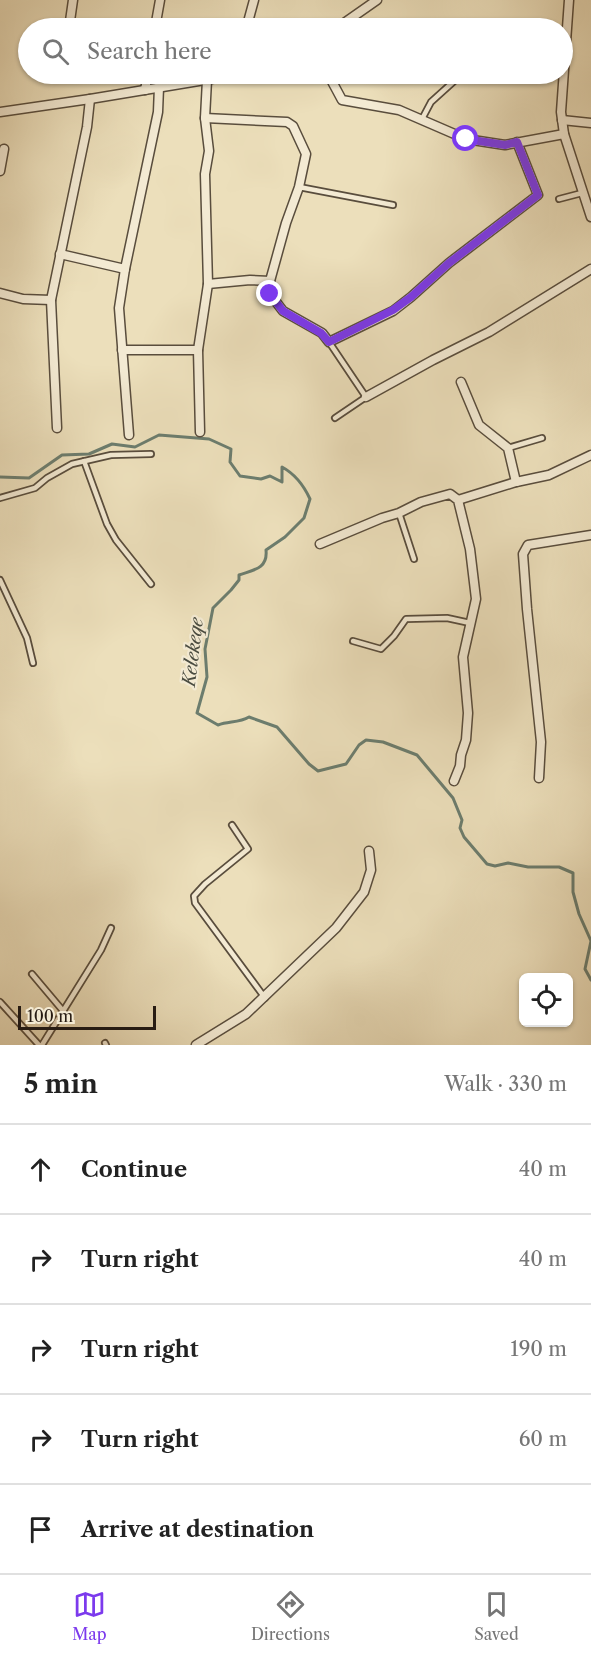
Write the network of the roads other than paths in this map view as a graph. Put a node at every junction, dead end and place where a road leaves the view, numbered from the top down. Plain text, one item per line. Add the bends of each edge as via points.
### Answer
1 (73, 0) edge
2 (160, 0) edge
3 (254, 0) edge
4 (358, 0) edge
5 (377, 0) edge
6 (569, 0) edge
7 (362, 10) junction
8 (70, 18) edge
9 (157, 18) edge
10 (249, 18) edge
11 (351, 18) edge
12 (567, 18) edge
13 (146, 84) edge
14 (180, 84) edge
15 (207, 84) edge
16 (333, 84) edge
17 (451, 84) edge
18 (560, 84) edge
19 (159, 87) junction
20 (145, 90) junction
21 (90, 99) junction
22 (0, 112) edge
23 (205, 118) junction
24 (422, 118) junction
25 (562, 120) junction
26 (591, 123) edge
27 (564, 134) junction
28 (517, 142) junction
29 (4, 149) dead end
30 (0, 171) edge
31 (298, 187) junction
32 (582, 193) junction
33 (559, 199) dead end
34 (393, 205) dead end
35 (591, 217) edge
36 (60, 254) junction
37 (125, 269) junction
38 (591, 269) edge
39 (270, 280) junction
40 (208, 284) junction
41 (0, 293) edge
42 (51, 300) junction
43 (329, 342) junction
44 (122, 350) junction
45 (198, 350) junction
46 (461, 382) dead end
47 (366, 397) junction
48 (334, 418) dead end
49 (57, 428) dead end
50 (200, 432) dead end
51 (129, 435) dead end
52 (542, 438) dead end
53 (508, 448) junction
54 (151, 454) dead end
55 (591, 455) edge
56 (84, 461) junction
57 (516, 482) junction
58 (0, 498) edge
59 (458, 500) junction
60 (399, 513) junction
61 (591, 535) edge
62 (320, 544) dead end
63 (414, 559) dead end
64 (0, 580) edge
65 (151, 584) dead end
66 (470, 623) junction
67 (353, 641) dead end
68 (33, 663) dead end
69 (539, 778) dead end
70 (453, 781) dead end
71 (232, 825) dead end
72 (369, 851) dead end
73 (111, 928) dead end
74 (32, 974) dead end
75 (265, 998) junction
76 (0, 1002) edge
77 (64, 1012) junction
78 (40, 1045) edge
79 (196, 1045) edge

1 - 8 street
2 - 9 street
3 - 10 street
4 - 7 street
5 - 7 street
6 - 12 street
7 - 11 street
13 - 20 street
14 - 19 street
15 - 23 street
16 - 24 street via 342,100
17 - 24 lane via 430,102
18 - 25 street
19 - 20 street
19 - 37 street via 158,112
20 - 21 street
21 - 22 street
21 - 36 street
23 - 31 street via 291,123 306,154
23 - 40 street via 209,151 205,174
24 - 28 street via 466,139 505,145
25 - 26 street
25 - 27 street
27 - 28 street
27 - 32 street
28 - 43 street via 538,195 393,310
29 - 30 street
31 - 34 lane
31 - 39 street
32 - 33 lane
32 - 35 street
36 - 37 street
36 - 42 street
37 - 44 street via 119,308
38 - 47 street via 489,332
39 - 40 street
39 - 43 street via 270,294 283,311
40 - 45 street
41 - 42 street
42 - 49 street
43 - 47 lane
44 - 45 street
44 - 51 street
45 - 50 street
46 - 53 street via 479,425
47 - 48 lane
52 - 53 lane
53 - 57 street
54 - 56 lane via 111,455
55 - 57 street via 549,475
56 - 58 lane via 64,468 35,488
56 - 65 lane via 107,524
57 - 59 street
59 - 60 street via 450,494
59 - 66 street via 470,549 476,599
60 - 62 street
60 - 63 lane
61 - 69 street via 528,545 523,554 541,742
64 - 68 lane via 27,638
66 - 67 lane via 447,618 406,619 381,649
66 - 70 street via 463,657 466,740
71 - 75 lane via 248,849 205,884 194,896 195,903
72 - 75 street via 371,870 364,892 336,928
73 - 77 lane
74 - 77 lane
75 - 79 street
76 - 78 lane
77 - 78 lane

